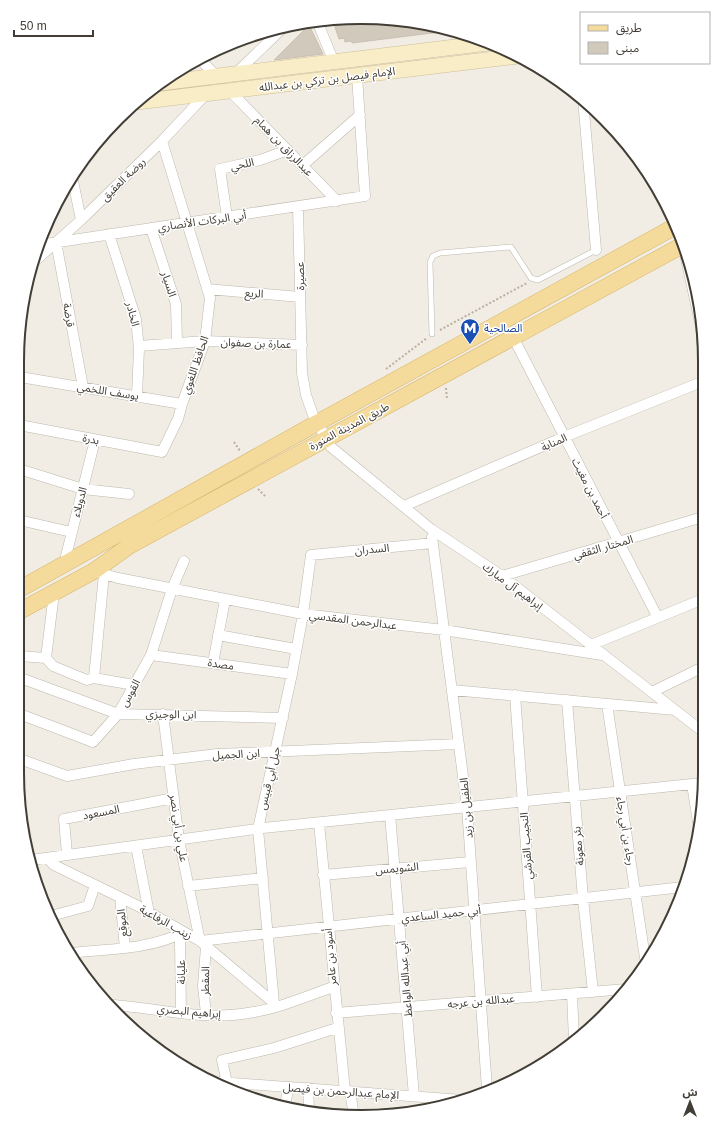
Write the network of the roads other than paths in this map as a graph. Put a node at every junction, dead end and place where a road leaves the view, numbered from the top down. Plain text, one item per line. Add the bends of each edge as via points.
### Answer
1 (319, 27) edge
2 (276, 34) edge
3 (469, 42) edge
4 (475, 44) edge
5 (460, 46) junction
6 (507, 57) edge
7 (334, 62) junction
8 (204, 63) edge
9 (236, 73) junction
10 (216, 76) junction
11 (357, 76) junction
12 (174, 81) edge
13 (230, 91) junction
14 (207, 93) junction
15 (148, 101) edge
16 (584, 109) edge
17 (360, 115) junction
18 (162, 141) junction
19 (288, 150) junction
20 (303, 165) junction
21 (74, 185) edge
22 (337, 201) junction
23 (298, 206) junction
24 (227, 217) junction
25 (81, 220) junction
26 (187, 223) junction
27 (151, 228) junction
28 (671, 229) edge
29 (109, 234) junction
30 (56, 242) junction
31 (45, 244) edge
32 (678, 248) edge
33 (596, 250) joint
34 (41, 255) edge
35 (207, 289) junction
36 (300, 296) junction
37 (432, 334) road end
38 (513, 337) junction
39 (205, 341) junction
40 (177, 342) junction
41 (302, 345) junction
42 (139, 346) junction
43 (24, 378) edge
44 (698, 383) edge
45 (83, 387) junction
46 (138, 396) junction
47 (182, 404) junction
48 (317, 423) junction
49 (24, 426) edge
50 (564, 437) junction
51 (325, 439) junction
52 (95, 440) junction
53 (24, 471) edge
54 (83, 489) junction
55 (129, 494) dead end
56 (404, 506) junction
57 (698, 519) edge
58 (24, 521) edge
59 (431, 528) junction
60 (71, 532) junction
61 (618, 542) junction
62 (433, 543) junction
63 (311, 555) joint
64 (184, 561) dead end
65 (64, 564) junction
66 (99, 572) junction
67 (502, 576) junction
68 (24, 587) edge
69 (172, 589) junction
70 (54, 593) junction
71 (225, 600) junction
72 (698, 601) edge
73 (24, 609) edge
74 (303, 614) junction
75 (657, 616) junction
76 (444, 630) junction
77 (218, 635) junction
78 (591, 645) junction
79 (296, 649) junction
80 (151, 655) junction
81 (604, 655) junction
82 (24, 656) edge
83 (46, 658) junction
84 (213, 663) junction
85 (698, 669) edge
86 (292, 674) junction
87 (24, 678) edge
88 (94, 678) junction
89 (134, 685) junction
90 (452, 690) junction
91 (652, 692) junction
92 (515, 695) junction
93 (567, 700) junction
94 (607, 704) junction
95 (676, 710) junction
96 (118, 714) junction
97 (163, 714) junction
98 (24, 716) edge
99 (283, 718) junction
100 (698, 728) edge
101 (458, 744) junction
102 (275, 752) junction
103 (169, 760) junction
104 (24, 761) edge
105 (697, 784) edge
106 (620, 791) junction
107 (574, 796) junction
108 (174, 798) junction
109 (522, 802) junction
110 (466, 807) junction
111 (390, 815) junction
112 (318, 822) junction
113 (258, 829) junction
114 (179, 840) junction
115 (136, 846) junction
116 (67, 855) junction
117 (47, 858) junction
118 (35, 860) edge
119 (470, 862) junction
120 (395, 869) junction
121 (323, 875) junction
122 (262, 878) junction
123 (95, 885) junction
124 (188, 886) junction
125 (677, 888) edge
126 (636, 893) junction
127 (120, 897) junction
128 (583, 899) junction
129 (530, 904) junction
130 (473, 911) junction
131 (149, 913) junction
132 (56, 915) edge
133 (400, 919) junction
134 (328, 927) junction
135 (184, 932) junction
136 (268, 934) junction
137 (203, 944) junction
138 (125, 948) junction
139 (75, 952) edge
140 (645, 954) edge
141 (333, 987) junction
142 (618, 990) edge
143 (593, 992) junction
144 (572, 994) junction
145 (537, 997) junction
146 (479, 1002) junction
147 (274, 1003) joint
148 (118, 1005) edge
149 (407, 1007) junction
150 (181, 1012) junction
151 (336, 1013) junction
152 (206, 1014) junction
153 (337, 1028) junction
154 (574, 1034) edge
155 (224, 1080) edge
156 (231, 1083) edge
157 (487, 1085) edge
158 (289, 1087) junction
159 (308, 1088) junction
160 (347, 1091) junction
161 (414, 1096) junction
162 (449, 1099) edge
163 (286, 1102) edge
164 (309, 1106) edge
165 (352, 1110) edge

1 - 7 street
2 - 9 street
3 - 5 street
4 - 5 main road, الإمام فيصل بن تركي بن عبدالله
5 - 7 main road, الإمام فيصل بن تركي بن عبدالله
6 - 11 main road, الإمام فيصل بن تركي بن عبدالله
7 - 9 main road, الإمام فيصل بن تركي بن عبدالله
8 - 10 street
9 - 10 main road, الإمام فيصل بن تركي بن عبدالله
10 - 12 main road, الإمام فيصل بن تركي بن عبدالله
11 - 13 main road, الإمام فيصل بن تركي بن عبدالله
11 - 17 street
13 - 14 main road, الإمام فيصل بن تركي بن عبدالله
13 - 19 street, عبدالرزاق بن همام
14 - 15 main road, الإمام فيصل بن تركي بن عبدالله
14 - 18 street, روضة العقيق
16 - 33 street
17 - 20 street
17 - 22 street, أبي البركات الأنصاري via 366,196
18 - 25 street, روضة العقيق
18 - 26 street, الحافظ اللغوي
19 - 20 street, عبدالرزاق بن همام
19 - 24 street, اللحي via 260,160 220,169
20 - 22 street, عبدالرزاق بن همام
21 - 25 street
22 - 23 street, أبي البركات الأنصاري
23 - 24 street, أبي البركات الأنصاري
23 - 36 street, عصيرة
24 - 26 street, أبي البركات الأنصاري
25 - 30 street, روضة العقيق
26 - 27 street, أبي البركات الأنصاري
26 - 35 street, الحافظ اللغوي
27 - 29 street, أبي البركات الأنصاري
27 - 40 street, السيار via 176,304
28 - 48 main road, طريق المدينة المنورة
29 - 30 street, أبي البركات الأنصاري
29 - 42 street, الخادر via 136,319
30 - 31 street, أبي البركات الأنصاري
30 - 34 street, روضة العقيق
30 - 45 street, قرضة
32 - 38 main road, طريق المدينة المنورة
33 - 37 lane via 543,279 534,280 511,247 440,253 433,256 430,262
35 - 36 street, الريع
35 - 39 street, الحافظ اللغوي via 210,298
36 - 41 street, عصيرة
38 - 50 street, أحمد بن مغيث
38 - 51 main road, طريق المدينة المنورة
39 - 40 street, عمارة بن صفوان
39 - 41 street, عمارة بن صفوان
39 - 47 street, الحافظ اللغوي
40 - 42 street, عمارة بن صفوان
41 - 48 street, عصيرة via 302,373 306,395
42 - 46 street, الخادر
43 - 45 street, يوسف اللخمي
44 - 50 street, المنابة
45 - 46 street, يوسف اللخمي
46 - 47 street, يوسف اللخمي
47 - 52 street, بدرة via 178,419 162,452
48 - 51 street, إبراهيم آل مبارك
48 - 65 main road, طريق المدينة المنورة
49 - 52 street, بدرة
50 - 56 street, المنابة
50 - 61 street, أحمد بن مغيث
51 - 56 street, إبراهيم آل مبارك via 336,452
51 - 66 main road, طريق المدينة المنورة via 129,546
52 - 54 street, الدويلاء
53 - 54 street
54 - 55 street
54 - 60 street, الدويلاء
56 - 59 street, إبراهيم آل مبارك
57 - 61 street, المختار الثقفي
58 - 60 street
59 - 62 street, الطفيل بن زيد
59 - 67 street, إبراهيم آل مبارك
60 - 65 street, الدويلاء
61 - 67 street, المختار الثقفي
61 - 75 street, أحمد بن مغيث
62 - 63 street, السدران
62 - 76 street, الطفيل بن زيد
63 - 74 street, جبل أبي قبيس
64 - 69 street, القوس
65 - 68 main road, طريق المدينة المنورة
66 - 69 street, عبدالرحمن المقدسي
66 - 70 main road, طريق المدينة المنورة
66 - 88 street
67 - 78 street, إبراهيم آل مبارك
69 - 71 street, عبدالرحمن المقدسي
69 - 80 street, القوس
70 - 73 main road, طريق المدينة المنورة
70 - 83 street
71 - 74 street, عبدالرحمن المقدسي
71 - 77 street
72 - 75 street
74 - 76 street, عبدالرحمن المقدسي
74 - 79 street, جبل أبي قبيس
75 - 78 street
76 - 81 street, عبدالرحمن المقدسي
76 - 90 street, الطفيل بن زيد
77 - 79 street
77 - 84 street
78 - 81 street, إبراهيم آل مبارك
79 - 86 street, جبل أبي قبيس
80 - 84 street, مصدة
80 - 89 street, القوس
81 - 91 street, إبراهيم آل مبارك
82 - 83 street
83 - 88 street via 53,666 87,680
84 - 86 street, مصدة
85 - 91 street
86 - 99 street, جبل أبي قبيس
87 - 96 street, ابن الوجيزي
88 - 89 street
89 - 96 street, القوس
90 - 92 street
90 - 101 street, الطفيل بن زيد
91 - 95 street, إبراهيم آل مبارك
92 - 93 street
92 - 109 street, النجيب القرشي
93 - 94 street
93 - 107 street, بئر معونة
94 - 95 street
94 - 106 street, رجاء بن أبي رجاء
95 - 100 street, إبراهيم آل مبارك
96 - 97 street, ابن الوجيزي
96 - 98 street, القوس via 93,742
97 - 99 street, ابن الوجيزي
97 - 103 street, علي بن أبي نصر
99 - 102 street, جبل أبي قبيس
101 - 102 street, ابن الجميل
101 - 110 street, الطفيل بن زيد
102 - 103 street, ابن الجميل via 217,754
102 - 113 street, جبل أبي قبيس
103 - 104 street, ابن الجميل via 67,776
103 - 108 street, علي بن أبي نصر
105 - 106 street
106 - 107 street
106 - 126 street, رجاء بن أبي رجاء
107 - 109 street
107 - 128 street, بئر معونة
108 - 114 street, علي بن أبي نصر
108 - 116 street, المسعود via 64,819
109 - 110 street
109 - 129 street, النجيب القرشي
110 - 111 street
110 - 119 street, الطفيل بن زيد
111 - 112 street
111 - 120 street, أبي عبدالله الواعظ
112 - 113 street
112 - 121 street, أسود بن عامر
113 - 114 street
113 - 122 street, جبل أبي قبيس
114 - 115 street
114 - 124 street, علي بن أبي نصر
115 - 116 street
115 - 131 street
116 - 117 street
117 - 118 street
117 - 123 street, زينب الرفاعية via 54,865
119 - 120 street, الشويمس
119 - 130 street, الطفيل بن زيد
120 - 121 street, الشويمس
120 - 133 street, أبي عبدالله الواعظ
121 - 134 street, أسود بن عامر
122 - 124 street
122 - 136 street, جبل أبي قبيس
123 - 127 street, زينب الرفاعية
123 - 132 street via 88,906
124 - 137 street, علي بن أبي نصر
125 - 126 street, أبي حميد الساعدي
126 - 128 street, أبي حميد الساعدي
126 - 140 street, رجاء بن أبي رجاء
127 - 131 street, زينب الرفاعية
127 - 138 street, الموقع
128 - 129 street, أبي حميد الساعدي
128 - 143 street, بئر معونة
129 - 130 street, أبي حميد الساعدي
129 - 145 street, النجيب القرشي
130 - 133 street, أبي حميد الساعدي
130 - 146 street, الطفيل بن زيد
131 - 135 street, زينب الرفاعية
133 - 134 street, أبي حميد الساعدي
133 - 149 street, أبي عبدالله الواعظ
134 - 136 street, أبي حميد الساعدي
134 - 141 street, أسود بن عامر
135 - 137 street, زينب الرفاعية
135 - 138 street via 172,939
135 - 150 street, عليانة via 180,943
136 - 137 street, أبي حميد الساعدي
136 - 147 street, جبل أبي قبيس
137 - 147 street, زينب الرفاعية
137 - 152 street, المقطر
138 - 139 street
141 - 151 street, أسود بن عامر
141 - 152 street, إبراهيم البصري via 247,1014
142 - 143 street, عبدالله بن عرجه
143 - 144 street, عبدالله بن عرجه
144 - 145 street, عبدالله بن عرجه
144 - 154 street
145 - 146 street, عبدالله بن عرجه
146 - 149 street, عبدالله بن عرجه
146 - 157 street, الطفيل بن زيد
148 - 150 street, إبراهيم البصري
149 - 151 street, عبدالله بن عرجه
149 - 161 street, أبي عبدالله الواعظ
150 - 152 street, إبراهيم البصري
151 - 153 street, أسود بن عامر
153 - 155 street via 274,1048 222,1060
153 - 160 street, أسود بن عامر
156 - 158 street, الإمام عبدالرحمن بن فيصل
158 - 159 street, الإمام عبدالرحمن بن فيصل
158 - 163 street
159 - 160 street, الإمام عبدالرحمن بن فيصل
159 - 164 street
160 - 161 street, الإمام عبدالرحمن بن فيصل
160 - 165 street, أسود بن عامر
161 - 162 street, الإمام عبدالرحمن بن فيصل

